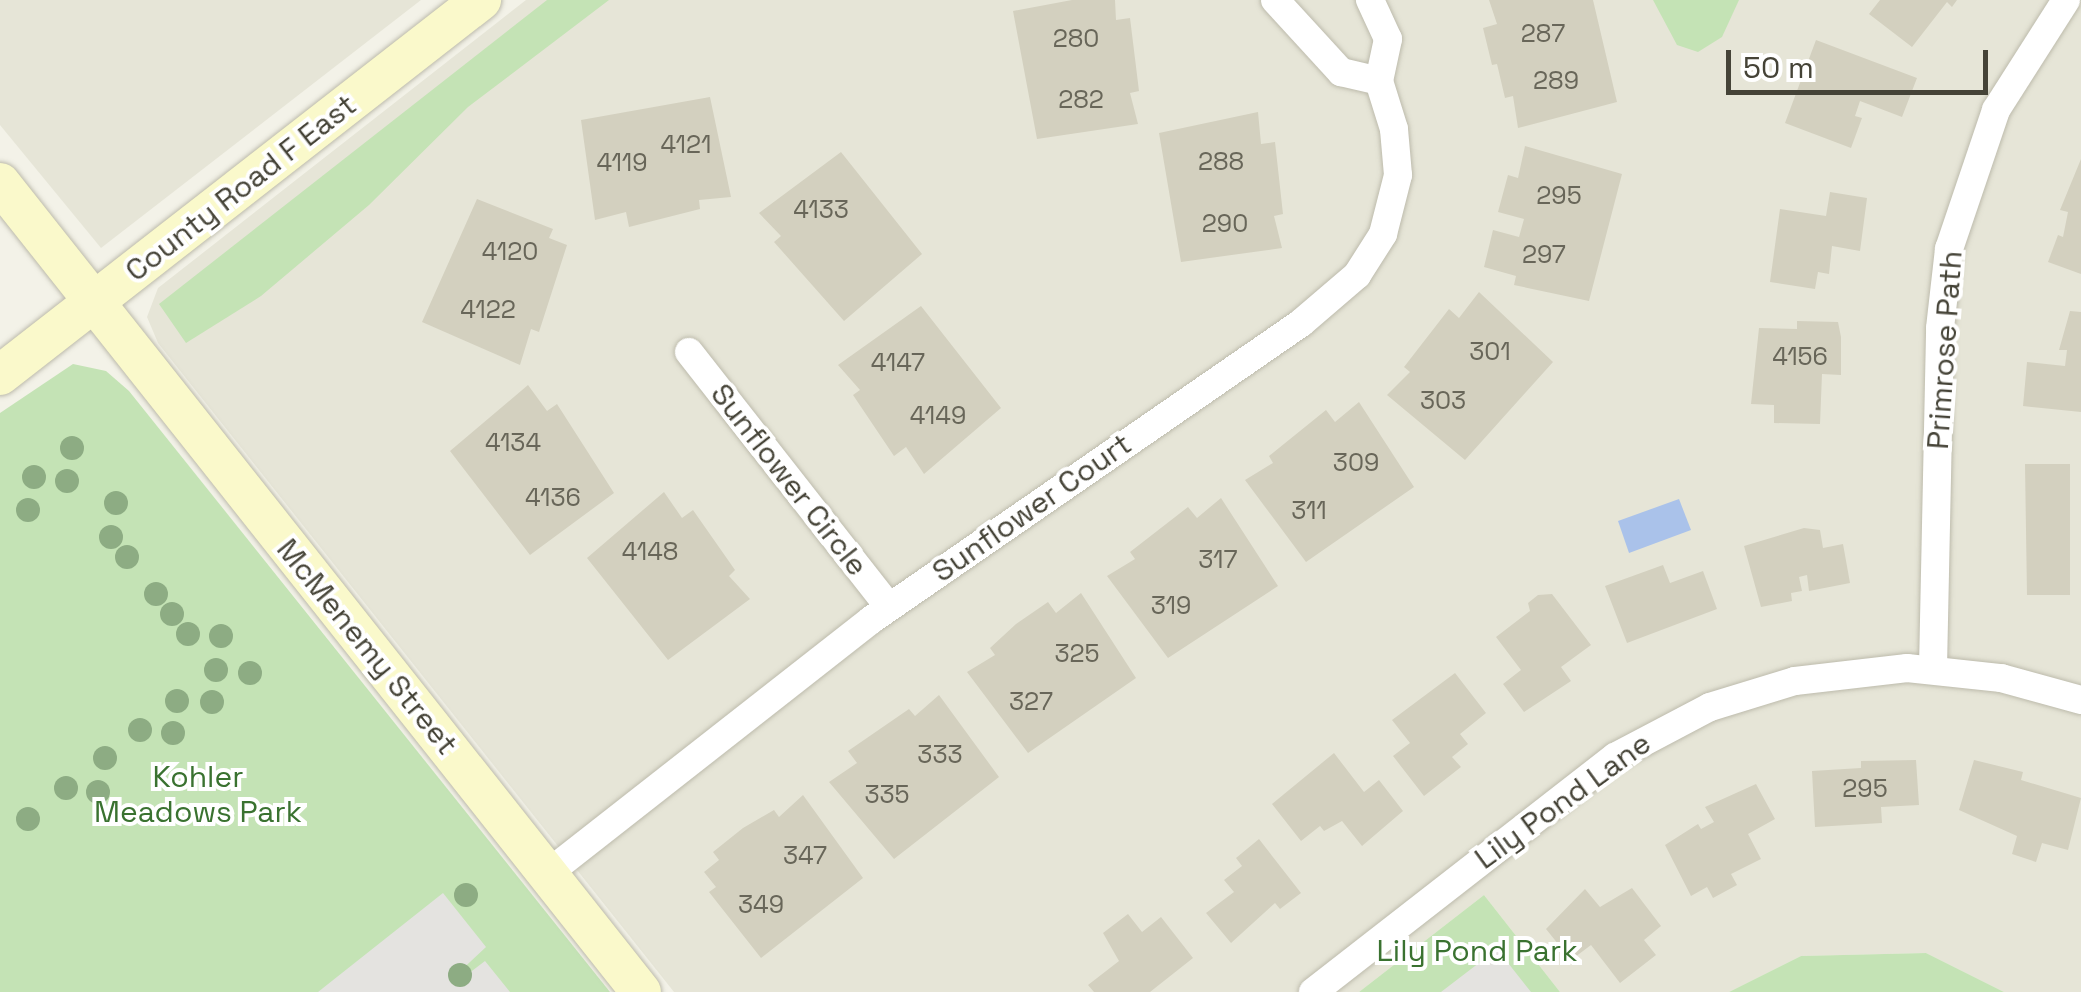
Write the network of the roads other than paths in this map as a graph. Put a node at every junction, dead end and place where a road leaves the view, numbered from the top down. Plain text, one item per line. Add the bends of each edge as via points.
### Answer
1 (481, 0) edge
2 (1275, 0) edge
3 (1370, 0) edge
4 (2066, 0) edge
5 (1379, 81) junction
6 (0, 183) edge
7 (94, 303) junction
8 (688, 352) dead end
9 (0, 375) edge
10 (889, 608) junction
11 (1932, 668) junction
12 (2081, 700) edge
13 (547, 874) junction
14 (641, 992) edge
15 (1313, 992) edge

1 - 7 street, County Road F East
2 - 5 street via 1342,72
3 - 5 street, Sunflower Court via 1388,45
4 - 11 street, Primrose Path via 2026,55 1983,136 1949,249 1940,328
5 - 10 street, Sunflower Court via 1394,129 1398,176 1382,234 1356,275 1301,323
6 - 7 street, McMenemy Street
7 - 9 street, County Road F East
7 - 13 street, McMenemy Street
8 - 10 street, Sunflower Circle
10 - 13 street, Sunflower Court
11 - 12 street, Lily Pond Lane via 2027,683
11 - 15 street, Lily Pond Lane via 1796,681 1661,729 1604,765
13 - 14 street, McMenemy Street

